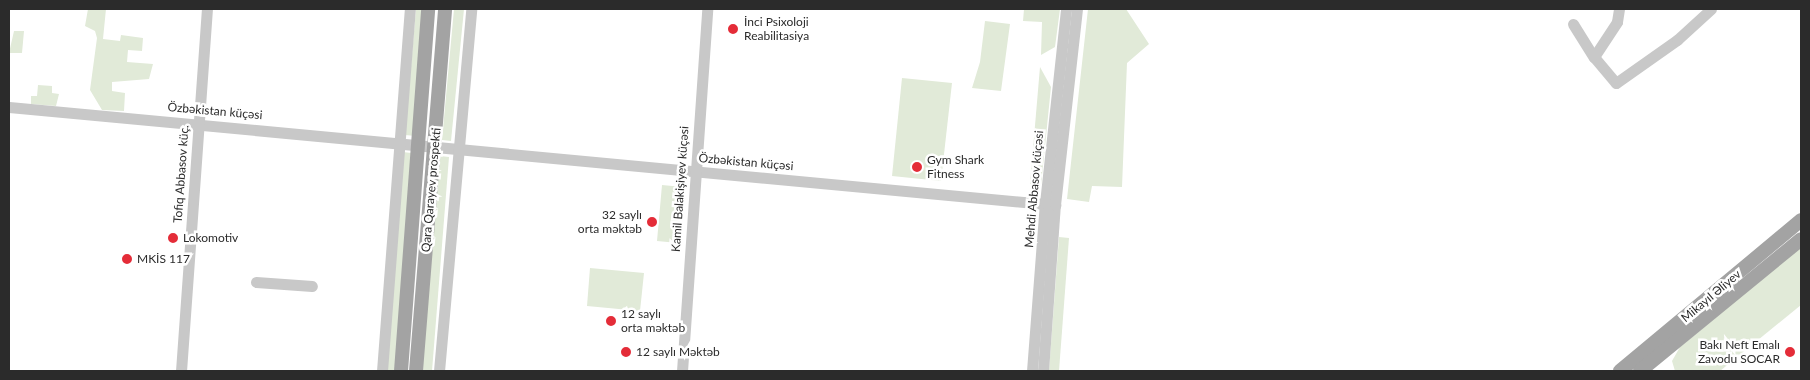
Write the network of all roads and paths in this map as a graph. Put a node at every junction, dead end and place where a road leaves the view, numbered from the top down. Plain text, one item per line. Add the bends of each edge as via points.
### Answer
1 (207, 9) edge
2 (410, 9) edge
3 (428, 9) edge
4 (445, 9) edge
5 (470, 9) edge
6 (707, 9) edge
7 (1066, 9) edge
8 (1077, 9) edge
9 (1620, 9) edge
10 (1711, 9) edge
11 (1572, 24) dead end
12 (1594, 57) junction
13 (9, 107) edge
14 (199, 124) junction
15 (399, 142) junction
16 (418, 144) junction
17 (435, 145) junction
18 (458, 148) junction
19 (695, 171) junction
20 (1050, 204) junction
21 (1801, 220) edge
22 (1801, 239) edge
23 (256, 282) dead end
24 (312, 286) dead end
25 (180, 371) edge
26 (382, 371) edge
27 (401, 371) edge
28 (416, 371) edge
29 (439, 371) edge
30 (682, 371) edge
31 (1032, 371) edge
32 (1043, 371) edge
33 (1620, 371) edge
34 (1640, 371) edge

1 - 14 street, Tofiq Abbasov küç.
2 - 15 street
3 - 16 main road, Qara Qarayev prospekti
4 - 17 main road, Qara Qarayev prospekti
5 - 18 street
6 - 19 street, Kamil Balakişiyev küçəsi
7 - 20 street, Mehdi Abbasov küçəsi
8 - 20 street, Mehdi Abbasov küçəsi
9 - 12 street via 1617,22
10 - 12 street via 1677,40 1616,83
11 - 12 street
13 - 14 street, Özbəkistan küçəsi
14 - 15 street, Özbəkistan küçəsi
14 - 25 street, Tofiq Abbasov küç.
15 - 16 street, Özbəkistan küçəsi
15 - 26 street
16 - 17 street, Özbəkistan küçəsi
16 - 27 main road, Qara Qarayev prospekti
17 - 18 street, Özbəkistan küçəsi
17 - 28 main road, Qara Qarayev prospekti
18 - 19 street, Özbəkistan küçəsi
18 - 29 street
19 - 20 street, Özbəkistan küçəsi
19 - 30 street, Kamil Balakişiyev küçəsi
20 - 31 street, Mehdi Abbasov küçəsi
20 - 32 street, Mehdi Abbasov küçəsi
21 - 33 main road, Mikayıl Əliyev
22 - 34 main road, Mikayıl Əliyev
23 - 24 street

